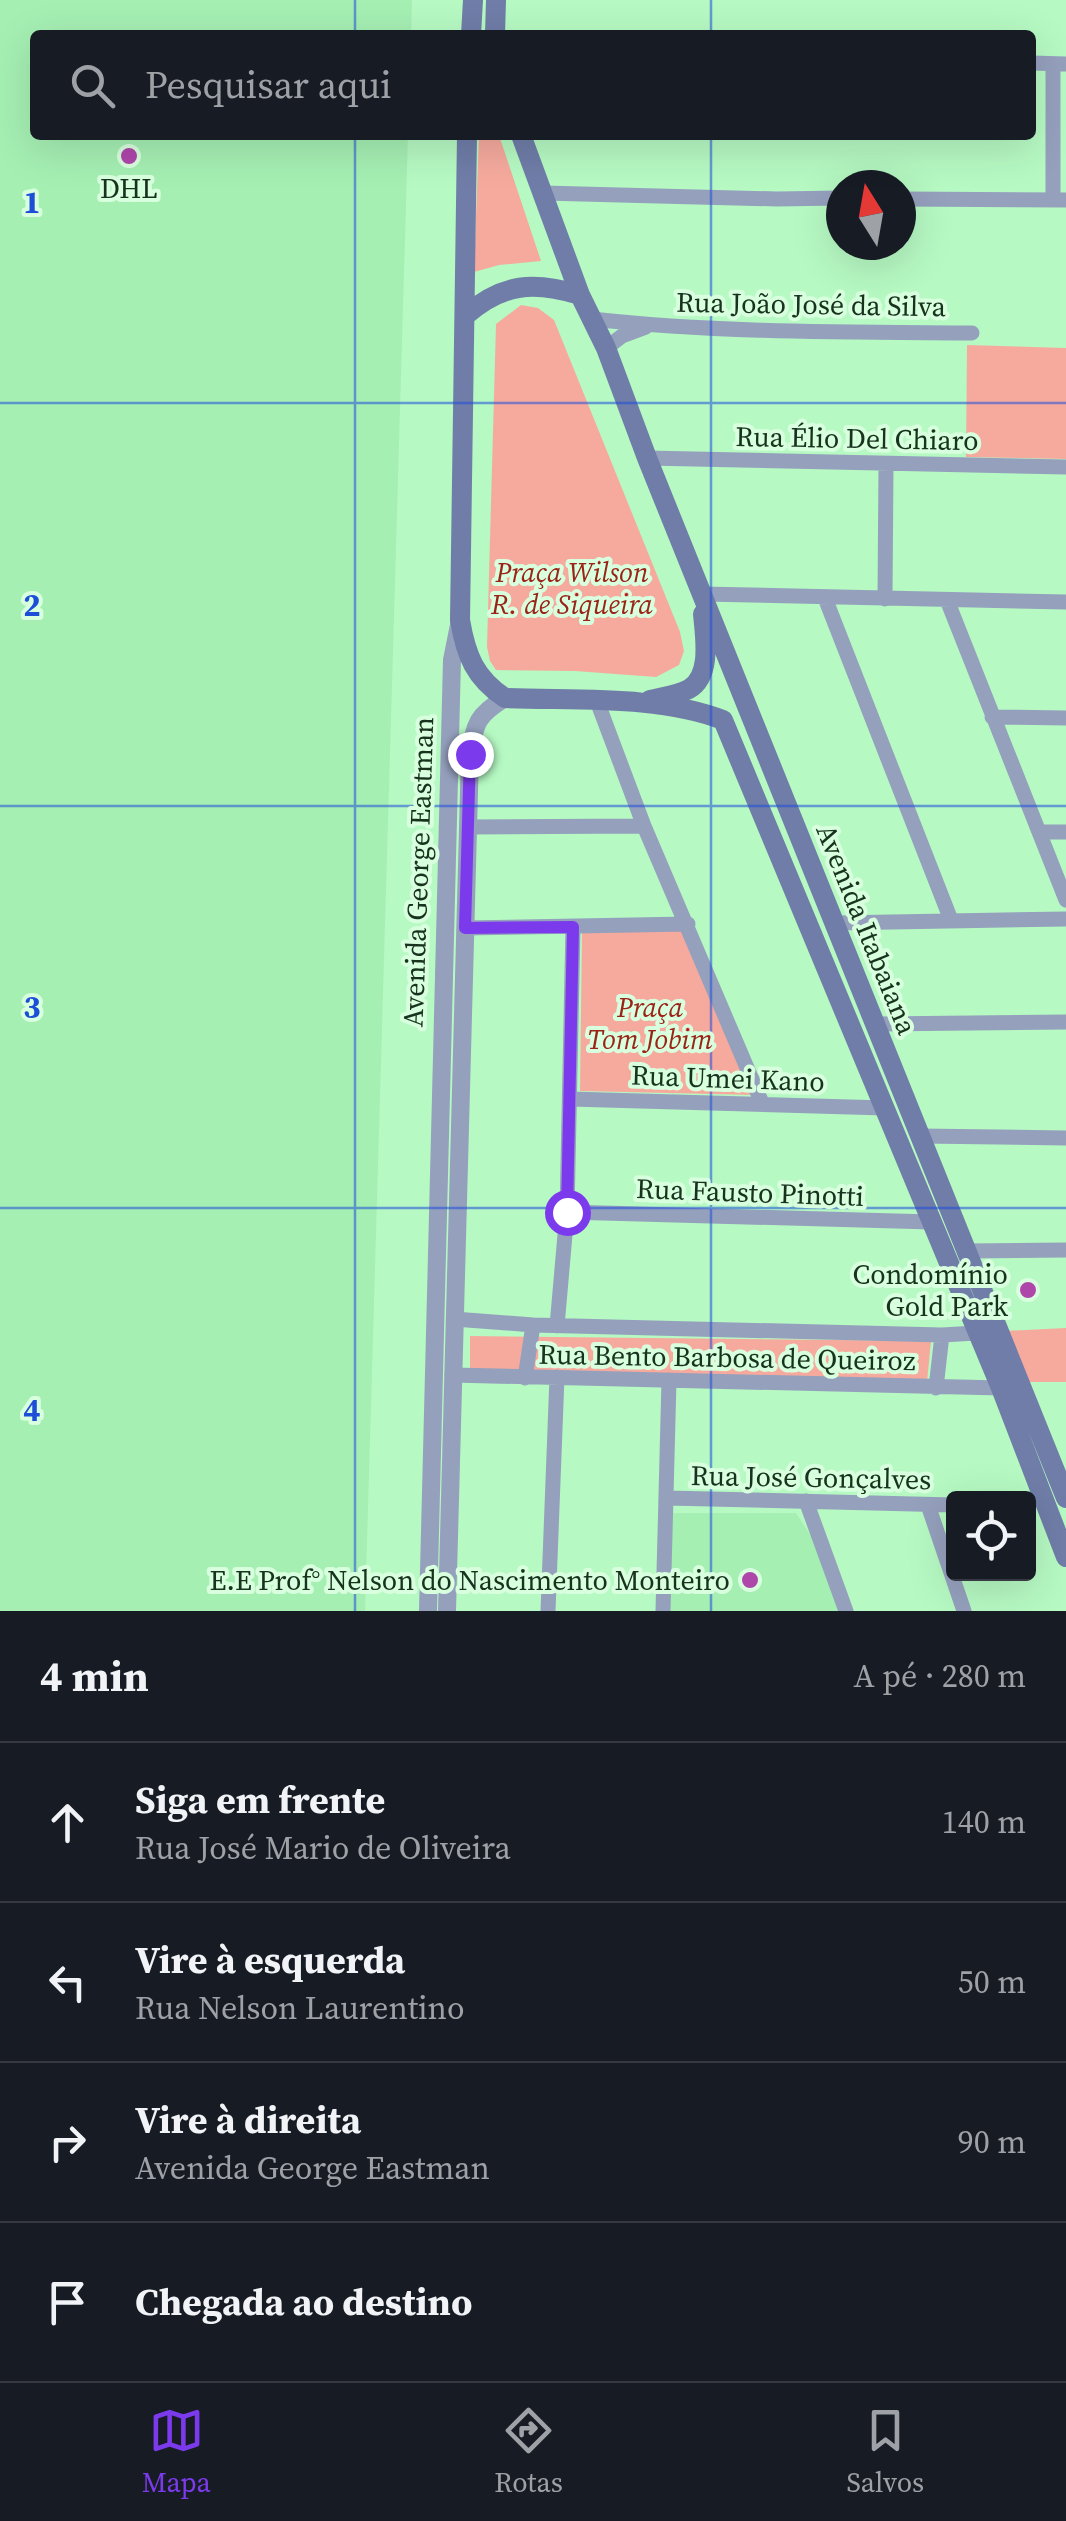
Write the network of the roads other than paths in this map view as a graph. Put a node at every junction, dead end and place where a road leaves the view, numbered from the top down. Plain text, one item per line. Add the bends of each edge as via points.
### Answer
1 (472, 0) edge
2 (496, 0) edge
3 (471, 30) edge
4 (495, 30) edge
5 (1059, 64) edge
6 (467, 140) edge
7 (524, 140) edge
8 (542, 194) junction
9 (826, 198) edge
10 (916, 199) edge
11 (1059, 200) edge
12 (580, 294) junction
13 (466, 315) junction
14 (592, 319) junction
15 (649, 326) junction
16 (972, 333) dead end
17 (606, 348) junction
18 (647, 458) junction
19 (886, 464) junction
20 (1066, 467) edge
21 (702, 594) junction
22 (825, 598) junction
23 (886, 599) junction
24 (947, 600) junction
25 (1066, 602) edge
26 (460, 620) junction
27 (506, 698) junction
28 (598, 702) junction
29 (639, 703) junction
30 (992, 717) junction
31 (1066, 718) edge
32 (644, 826) junction
33 (468, 827) junction
34 (1040, 832) junction
35 (1066, 832) edge
36 (1066, 900) edge
37 (1066, 919) edge
38 (951, 920) junction
39 (835, 923) junction
40 (688, 924) junction
41 (573, 927) junction
42 (465, 928) junction
43 (1066, 1022) edge
44 (877, 1024) junction
45 (570, 1098) junction
46 (762, 1103) junction
47 (885, 1108) junction
48 (920, 1136) junction
49 (1066, 1138) edge
50 (567, 1212) junction
51 (932, 1222) junction
52 (1066, 1250) edge
53 (966, 1252) junction
54 (454, 1319) junction
55 (533, 1326) junction
56 (557, 1326) junction
57 (976, 1332) junction
58 (942, 1336) junction
59 (452, 1375) junction
60 (525, 1378) junction
61 (557, 1378) junction
62 (670, 1380) junction
63 (936, 1388) junction
64 (1000, 1388) junction
65 (666, 1498) junction
66 (1066, 1498) edge
67 (806, 1501) junction
68 (928, 1505) junction
69 (946, 1505) edge
70 (1037, 1508) edge
71 (1066, 1557) edge
72 (428, 1611) edge
73 (448, 1611) edge
74 (548, 1611) edge
75 (663, 1611) edge
76 (846, 1611) edge
77 (964, 1611) edge

1 - 3 main road
2 - 4 main road
5 - 11 street
6 - 13 main road, Avenida George Eastman
7 - 8 main road
8 - 9 street
8 - 12 main road
10 - 11 street
12 - 13 main road via 516,288
12 - 14 main road
13 - 26 main road, Avenida George Eastman
14 - 15 street, Rua João José da Silva
14 - 17 main road
15 - 16 street, Rua João José da Silva
15 - 17 street, Rua João José da Silva
17 - 18 main road, Avenida Itabaiana
18 - 19 street, Rua Élio Del Chiaro
18 - 21 main road, Avenida Itabaiana
19 - 20 street, Rua Élio Del Chiaro
19 - 23 street
21 - 22 street
21 - 29 main road via 704,666 698,682
21 - 39 main road, Avenida Itabaiana
22 - 23 street
22 - 38 street
23 - 24 street
24 - 25 street
24 - 30 street
26 - 27 main road via 478,675
26 - 72 street, Avenida George Eastman via 452,660
27 - 28 main road
27 - 33 street, Avenida George Eastman via 474,724
28 - 29 main road
28 - 32 street
29 - 47 main road, Avenida Itabaiana via 723,720
30 - 31 street
30 - 34 street
32 - 33 street
32 - 40 street
33 - 42 street, Avenida George Eastman
34 - 35 street
34 - 36 street
37 - 38 street
38 - 39 street
39 - 44 main road, Avenida Itabaiana
40 - 41 street
40 - 46 street
41 - 42 street
41 - 45 street
42 - 54 street, Avenida George Eastman
43 - 44 street
44 - 48 main road, Avenida Itabaiana
45 - 46 street, Rua Umei Kano
45 - 50 street
46 - 47 street, Rua Umei Kano
47 - 51 main road, Avenida Itabaiana
48 - 49 street
48 - 53 main road, Avenida Itabaiana
50 - 51 street, Rua Fausto Pinotti
50 - 56 street
51 - 57 main road, Avenida Itabaiana
52 - 53 street
53 - 66 main road, Avenida Itabaiana
54 - 55 street, Rua Bento Barbosa de Queiroz
54 - 59 street, Avenida George Eastman
55 - 56 street, Rua Bento Barbosa de Queiroz
55 - 60 street
56 - 58 street, Rua Bento Barbosa de Queiroz
57 - 58 street, Rua Bento Barbosa de Queiroz
57 - 64 main road, Avenida Itabaiana
58 - 63 street
59 - 60 street, Rua Bento Barbosa de Queiroz
59 - 73 street, Avenida George Eastman
60 - 61 street, Rua Bento Barbosa de Queiroz
61 - 62 street, Rua Bento Barbosa de Queiroz
61 - 74 street
62 - 63 street, Rua Bento Barbosa de Queiroz
62 - 65 street
63 - 64 street, Rua Bento Barbosa de Queiroz
64 - 70 main road, Avenida Itabaiana
65 - 67 street, Rua José Gonçalves
65 - 75 street
67 - 68 street, Rua José Gonçalves
67 - 76 street
68 - 69 street, Rua José Gonçalves
68 - 77 street
70 - 71 main road, Avenida Itabaiana

